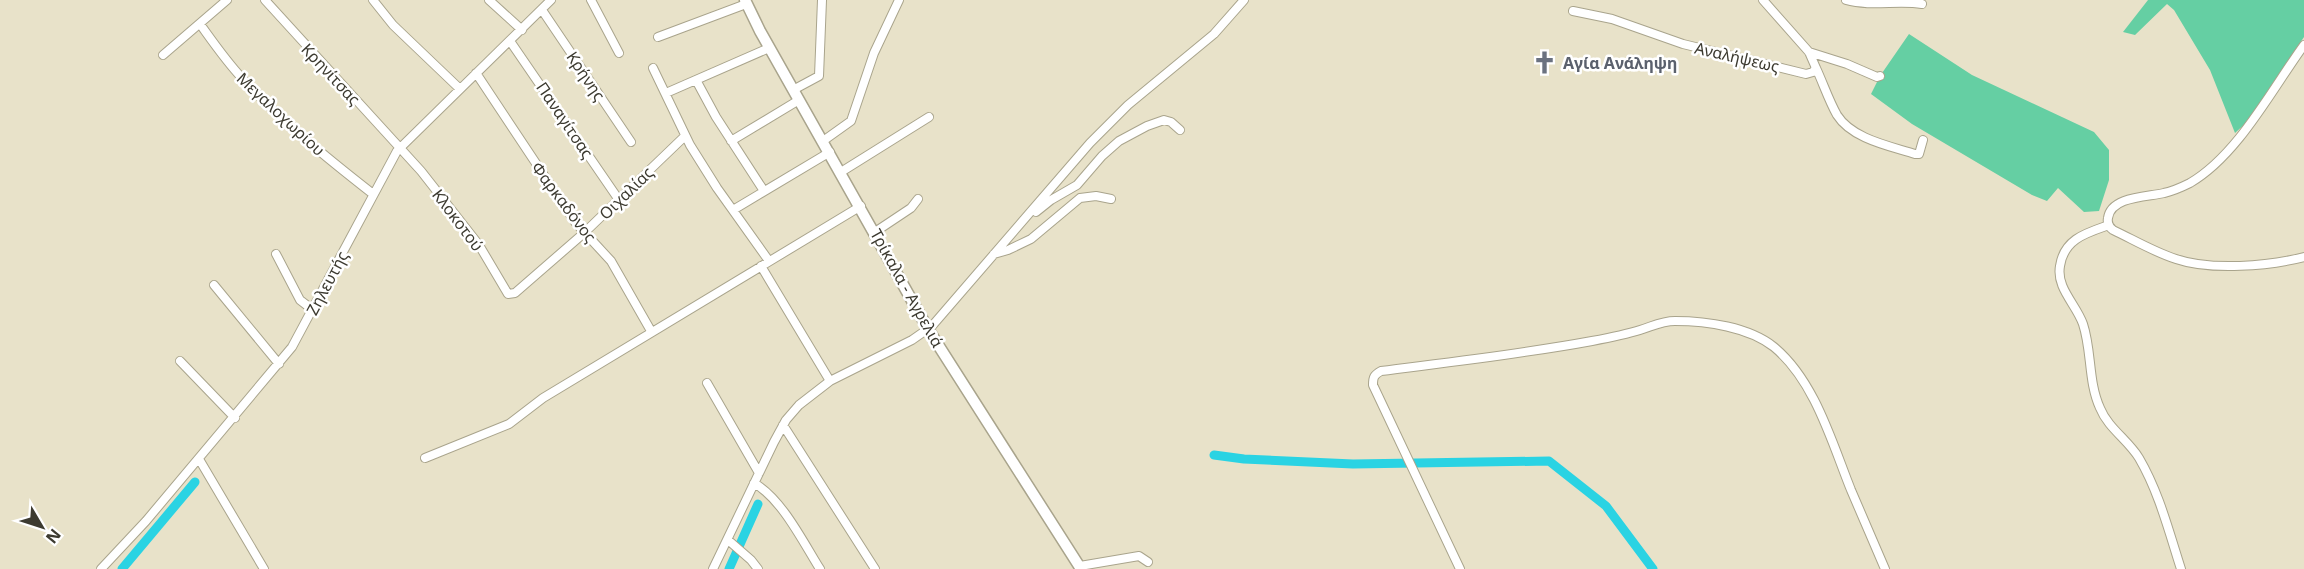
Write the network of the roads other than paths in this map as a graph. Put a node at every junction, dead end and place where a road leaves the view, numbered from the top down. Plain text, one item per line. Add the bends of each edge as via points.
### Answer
1 (227, 0) edge
2 (265, 0) edge
3 (375, 0) edge
4 (489, 0) edge
5 (591, 0) edge
6 (822, 0) edge
7 (899, 0) edge
8 (1244, 0) edge
9 (1763, 0) edge
10 (1846, 0) edge
11 (745, 2) edge
12 (545, 4) edge
13 (1923, 4) dead end
14 (1573, 11) dead end
15 (200, 24) junction
16 (522, 30) junction
17 (658, 37) dead end
18 (510, 41) junction
19 (2304, 45) edge
20 (769, 48) junction
21 (1809, 52) junction
22 (619, 53) dead end
23 (163, 55) dead end
24 (653, 68) dead end
25 (1816, 68) junction
26 (476, 73) junction
27 (1880, 76) dead end
28 (696, 80) junction
29 (459, 89) junction
30 (793, 90) junction
31 (666, 93) junction
32 (800, 100) junction
33 (929, 117) dead end
34 (1180, 130) dead end
35 (685, 136) junction
36 (1923, 140) dead end
37 (731, 141) junction
38 (823, 141) junction
39 (631, 142) dead end
40 (400, 147) junction
41 (830, 152) junction
42 (842, 172) junction
43 (764, 191) junction
44 (373, 194) junction
45 (918, 199) dead end
46 (1111, 199) dead end
47 (619, 200) junction
48 (861, 206) junction
49 (732, 210) junction
50 (1021, 222) junction
51 (2109, 225) junction
52 (875, 232) junction
53 (584, 233) junction
54 (276, 254) dead end
55 (993, 254) junction
56 (2304, 257) edge
57 (765, 263) junction
58 (214, 285) dead end
59 (511, 295) joint
60 (313, 310) junction
61 (928, 329) junction
62 (651, 331) junction
63 (180, 361) dead end
64 (279, 364) junction
65 (830, 381) junction
66 (707, 383) dead end
67 (235, 417) junction
68 (783, 425) junction
69 (425, 458) dead end
70 (199, 459) junction
71 (759, 473) junction
72 (754, 483) junction
73 (731, 542) junction
74 (1148, 562) dead end
75 (1081, 567) edge
76 (101, 569) edge
77 (264, 569) edge
78 (713, 569) edge
79 (758, 569) edge
80 (820, 569) edge
81 (875, 569) edge
82 (1460, 569) edge
83 (1885, 569) edge
84 (2181, 569) edge

1 - 15 street
2 - 40 street, Κρηνίτσας
3 - 29 street via 393,25
4 - 16 street
5 - 22 street
6 - 30 street via 819,75
7 - 38 street via 874,53 851,121
8 - 50 street via 1214,34 1102,130
9 - 21 street, Αναλήψεως
10 - 13 street
11 - 17 street
11 - 20 main road, Τρίκαλα - Αγρελιά
12 - 16 street, Ζηλευτής
12 - 39 street, Κρήνης
14 - 25 street, Αναλήψεως via 1612,19 1683,44 1806,74
15 - 23 street
15 - 44 street, Μεγαλοχωρίου via 254,91
16 - 18 street, Ζηλευτής
18 - 26 street, Ζηλευτής
18 - 47 street, Παναγίτσας
19 - 51 street via 2245,131 2213,164 2180,188 2118,205 2110,212
20 - 28 street
20 - 30 main road, Τρίκαλα - Αγρελιά
21 - 25 street, Αναλήψεως
21 - 27 street
24 - 31 street
25 - 36 street via 1838,116 1854,131 1915,154
26 - 29 street, Ζηλευτής
26 - 53 street, Φαρκαδόνος
28 - 31 street
28 - 37 street
29 - 40 street, Ζηλευτής
30 - 32 main road, Τρίκαλα - Αγρελιά
31 - 35 street
32 - 37 street
32 - 38 main road, Τρίκαλα - Αγρελιά
33 - 42 street
34 - 50 street via 1164,120 1126,136 1107,150 1077,185
35 - 47 street, Οιχαλίας
35 - 49 street
37 - 43 street
38 - 41 main road, Τρίκαλα - Αγρελιά
40 - 44 street, Ζηλευτής
40 - 59 street, Κλοκοτού via 478,245
41 - 42 main road, Τρίκαλα - Αγρελιά
41 - 43 street
42 - 48 main road, Τρίκαλα - Αγρελιά
43 - 49 street
44 - 60 street, Ζηλευτής
45 - 52 street
46 - 55 street via 1080,198 1031,239
47 - 53 street, Οιχαλίας
48 - 52 main road, Τρίκαλα - Αγρελιά
48 - 57 street
49 - 57 street
50 - 55 street
51 - 56 street via 2155,251 2190,262 2242,266
51 - 84 street via 2073,240 2059,273 2083,323 2100,410 2138,457 2160,505
52 - 61 main road, Τρίκαλα - Αγρελιά
53 - 59 street, Οιχαλίας
53 - 62 street, Φαρκαδόνος via 611,261
54 - 60 street via 300,300
55 - 61 street
57 - 62 street
57 - 65 street
58 - 64 street
60 - 64 street, Ζηλευτής
61 - 65 street
61 - 75 main road, Τρίκαλα - Αγρελιά
62 - 69 street via 543,398 513,422
63 - 67 street
64 - 67 street, Ζηλευτής
65 - 68 street via 799,405
66 - 71 street
67 - 70 street, Ζηλευτής
68 - 71 street
68 - 81 street
70 - 76 street, Ζηλευτής
70 - 77 street
71 - 72 street
72 - 73 street
72 - 80 street via 774,500
73 - 78 street
73 - 79 street
74 - 75 street via 1139,556
82 - 83 street via 1373,378 1381,371 1522,354 1677,321 1734,327 1755,334 1775,348 1809,392 1830,433

